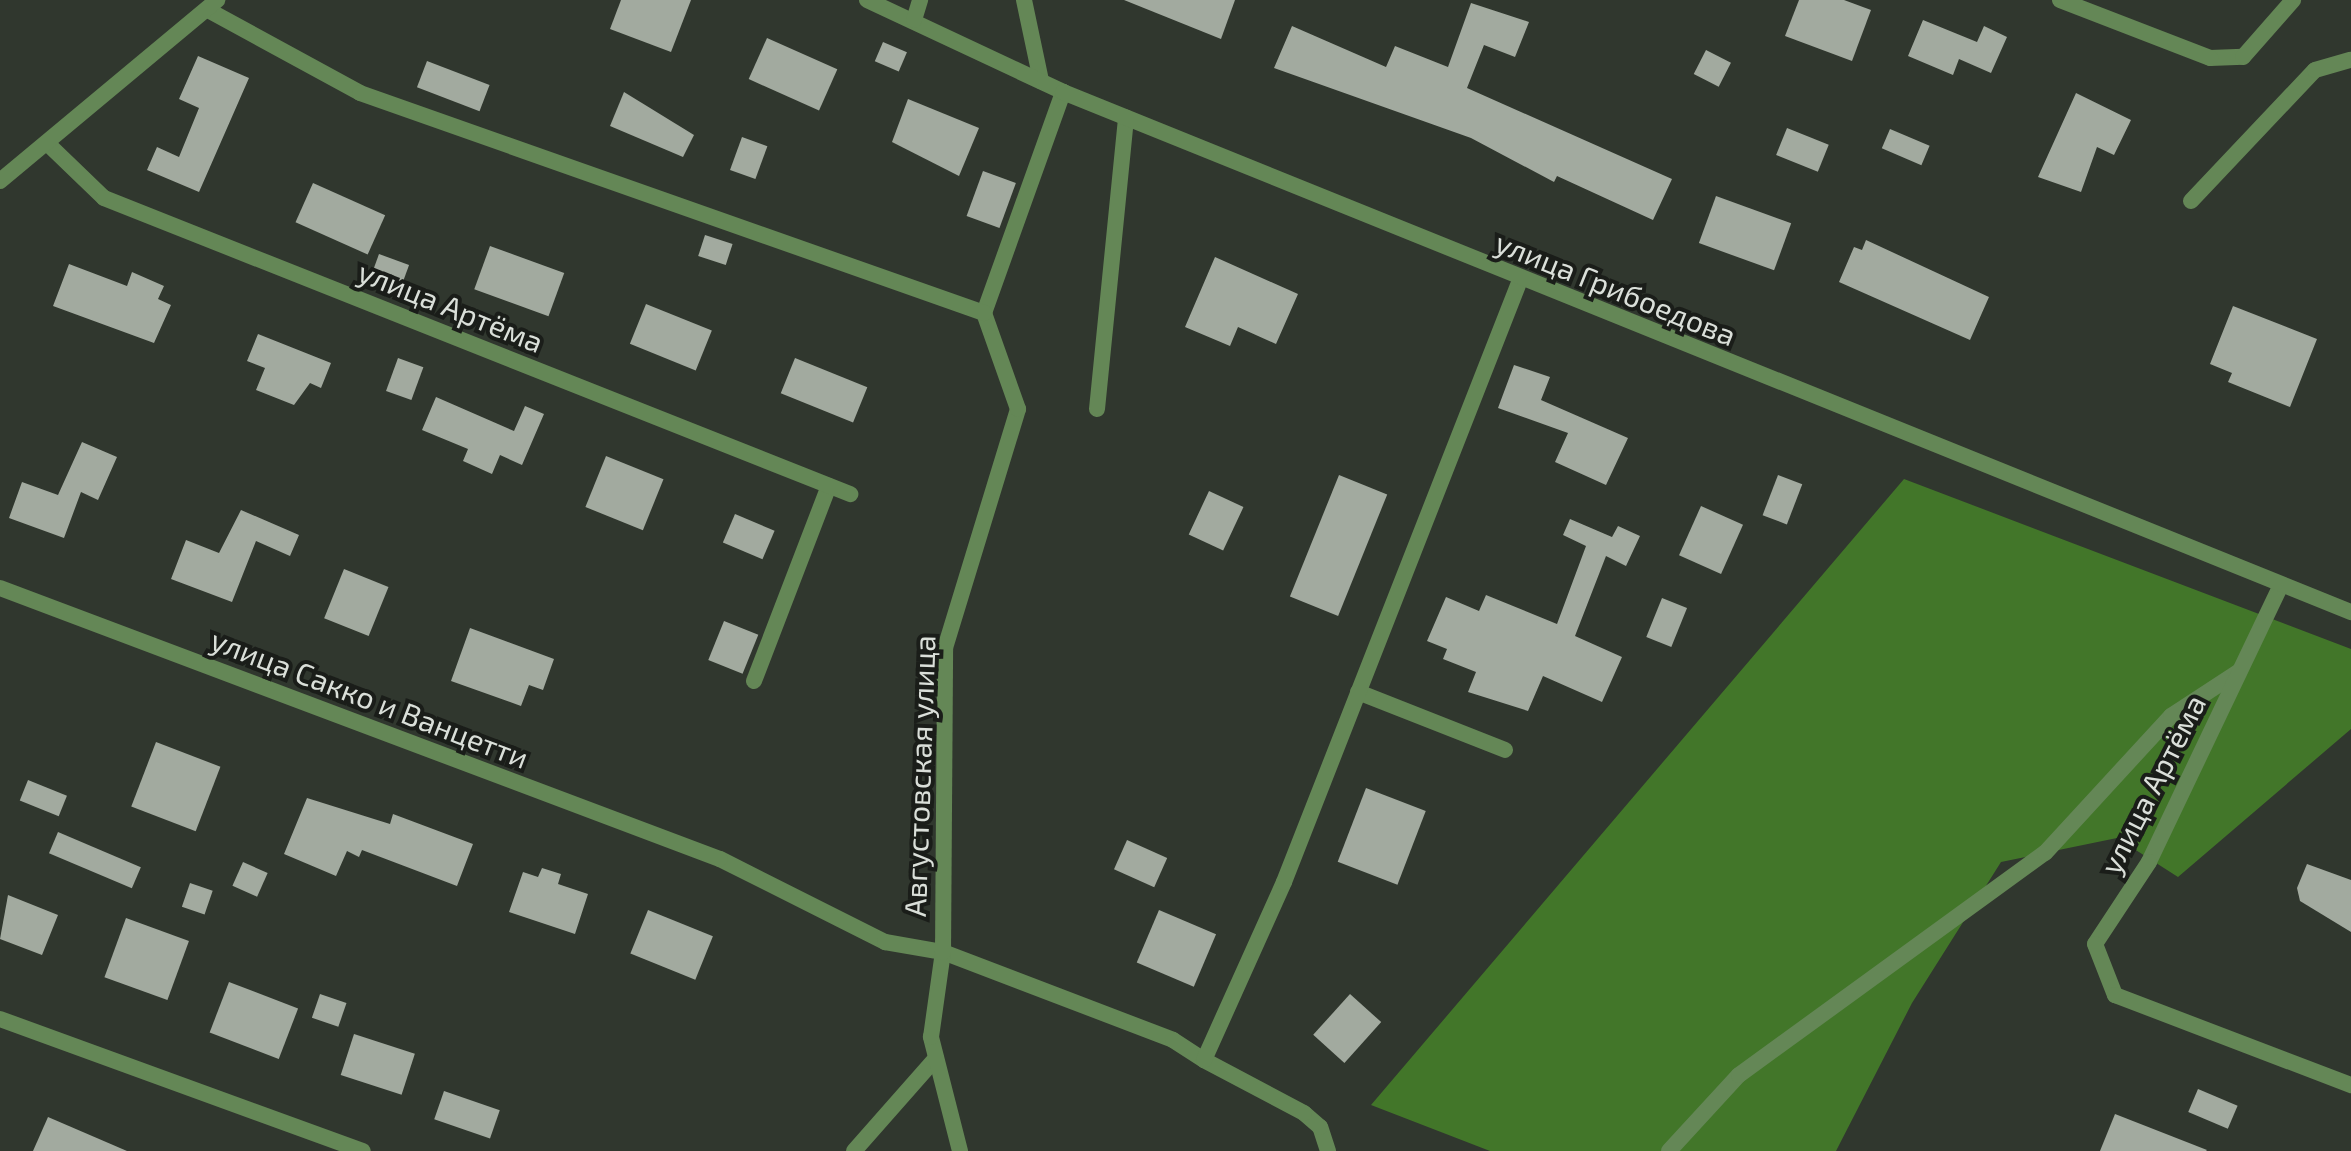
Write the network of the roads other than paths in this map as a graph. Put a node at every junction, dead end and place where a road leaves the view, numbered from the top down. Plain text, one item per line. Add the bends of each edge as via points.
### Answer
1 (867, 0) edge
2 (920, 0) edge
3 (1024, 0) edge
4 (2060, 0) edge
5 (2293, 0) edge
6 (213, 5) edge
7 (914, 20) junction
8 (2351, 60) edge
9 (1041, 81) junction
10 (1063, 92) junction
11 (1126, 117) junction
12 (49, 145) junction
13 (0, 181) edge
14 (2191, 201) dead end
15 (1520, 280) junction
16 (984, 313) junction
17 (1097, 409) dead end
18 (829, 486) junction
19 (850, 494) dead end
20 (2281, 585) junction
21 (0, 588) edge
22 (2351, 612) edge
23 (2238, 672) junction
24 (754, 681) dead end
25 (1358, 692) junction
26 (1505, 750) dead end
27 (943, 952) junction
28 (0, 1019) edge
29 (936, 1058) junction
30 (1204, 1060) junction
31 (2351, 1085) edge
32 (363, 1151) edge
33 (854, 1151) edge
34 (960, 1151) edge
35 (1328, 1151) edge
36 (1669, 1151) edge

1 - 7 street, улица Грибоедова
2 - 7 street
3 - 9 street
4 - 5 street via 2210,58 2243,57
6 - 12 street
6 - 16 street via 360,93
7 - 9 street, улица Грибоедова
8 - 14 street via 2315,70
9 - 10 street, улица Грибоедова
10 - 11 street, улица Грибоедова
10 - 16 street
11 - 15 street, улица Грибоедова
11 - 17 street
12 - 13 street
12 - 18 street, улица Артёма via 104,198
15 - 20 street, улица Грибоедова
15 - 25 street
16 - 27 street, Августовская улица via 1018,409 945,648
18 - 19 street, улица Артёма
18 - 24 street
20 - 22 street, улица Грибоедова
20 - 23 street, улица Артёма
21 - 27 street, улица Сакко и Ванцетти via 720,859 885,942
23 - 31 street, улица Артёма via 2149,862 2095,944 2102,973 2115,995
23 - 36 street via 2171,716 2045,853 1739,1075
25 - 26 street
25 - 30 street
27 - 29 street, Августовская улица via 931,1037
27 - 30 street, улица Сакко и Ванцетти via 1173,1040
28 - 32 street
29 - 33 street
29 - 34 street, Августовская улица
30 - 35 street, улица Сакко и Ванцетти via 1304,1113 1320,1127

